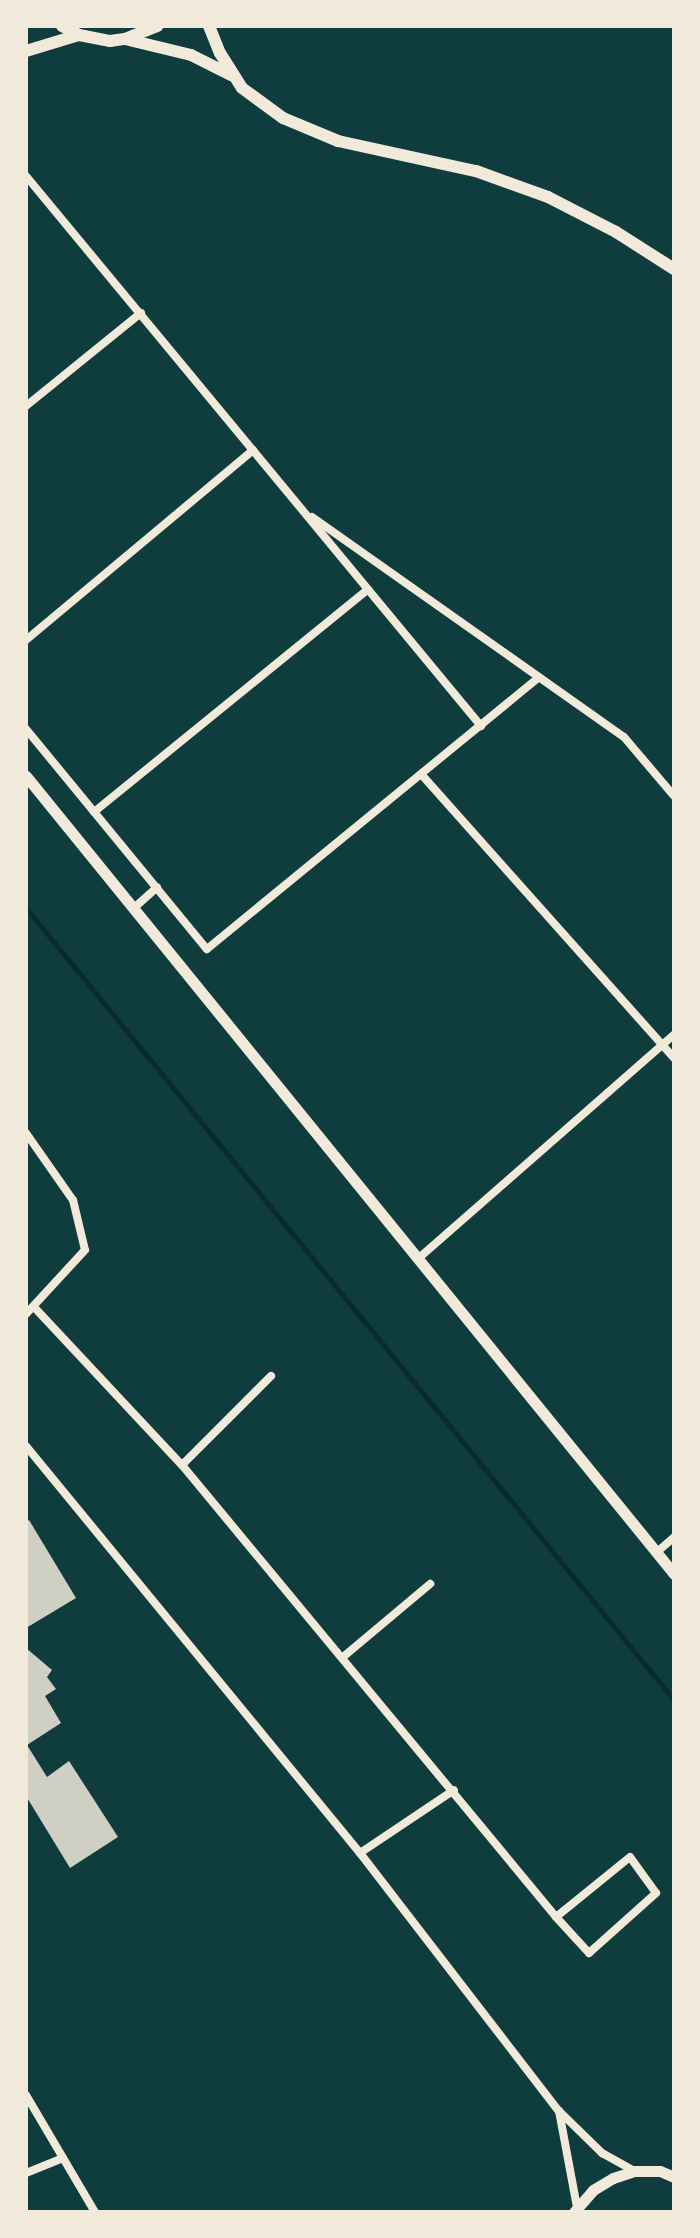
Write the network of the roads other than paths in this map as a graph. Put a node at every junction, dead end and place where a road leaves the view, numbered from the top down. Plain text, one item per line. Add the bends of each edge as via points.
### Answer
1 (62, 26) edge
2 (157, 26) edge
3 (209, 26) edge
4 (79, 35) junction
5 (125, 39) junction
6 (26, 51) edge
7 (234, 77) junction
8 (26, 176) edge
9 (674, 269) edge
10 (141, 313) junction
11 (26, 406) edge
12 (253, 450) junction
13 (303, 510) junction
14 (368, 589) junction
15 (26, 640) edge
16 (539, 677) junction
17 (481, 726) junction
18 (26, 729) edge
19 (421, 774) junction
20 (26, 776) edge
21 (674, 796) edge
22 (94, 812) junction
23 (157, 887) junction
24 (134, 908) junction
25 (674, 1035) edge
26 (662, 1045) junction
27 (674, 1058) edge
28 (26, 1133) edge
29 (420, 1257) junction
30 (34, 1307) junction
31 (26, 1314) edge
32 (271, 1376) dead end
33 (26, 1446) edge
34 (182, 1465) junction
35 (674, 1537) edge
36 (657, 1552) junction
37 (674, 1574) edge
38 (430, 1584) dead end
39 (343, 1657) junction
40 (454, 1790) junction
41 (360, 1853) junction
42 (556, 1917) junction
43 (26, 2095) edge
44 (558, 2110) junction
45 (63, 2158) junction
46 (674, 2164) edge
47 (635, 2171) junction
48 (660, 2171) junction
49 (26, 2173) edge
50 (674, 2177) edge
51 (575, 2210) edge
52 (95, 2212) edge

1 - 4 main road
2 - 5 main road
3 - 7 main road
4 - 5 main road
4 - 6 main road
5 - 7 main road via 191,55
7 - 9 main road via 257,102 283,118 338,141 476,171 548,197
8 - 10 street
10 - 11 street
10 - 12 street
12 - 13 street
12 - 15 street
13 - 14 street
13 - 16 street
14 - 17 street
14 - 22 street
16 - 17 street
16 - 21 street via 624,737
17 - 19 street
18 - 22 street
19 - 23 street via 207,949
19 - 26 street
20 - 24 street
22 - 23 street
23 - 24 street
24 - 29 street
25 - 26 street
26 - 27 street
26 - 29 street
28 - 30 street via 73,1200 85,1250
29 - 36 street
30 - 31 street
30 - 34 street
32 - 34 street
33 - 41 street
34 - 39 street
35 - 36 street
36 - 37 street
38 - 39 street
39 - 40 street
40 - 41 street
40 - 42 street
41 - 44 street
42 - 42 street via 589,1953 656,1893 630,1857
43 - 45 street
44 - 47 street via 602,2153
44 - 51 street
45 - 49 street
45 - 52 street
46 - 48 street
47 - 48 street
47 - 51 street via 593,2190
48 - 50 street

